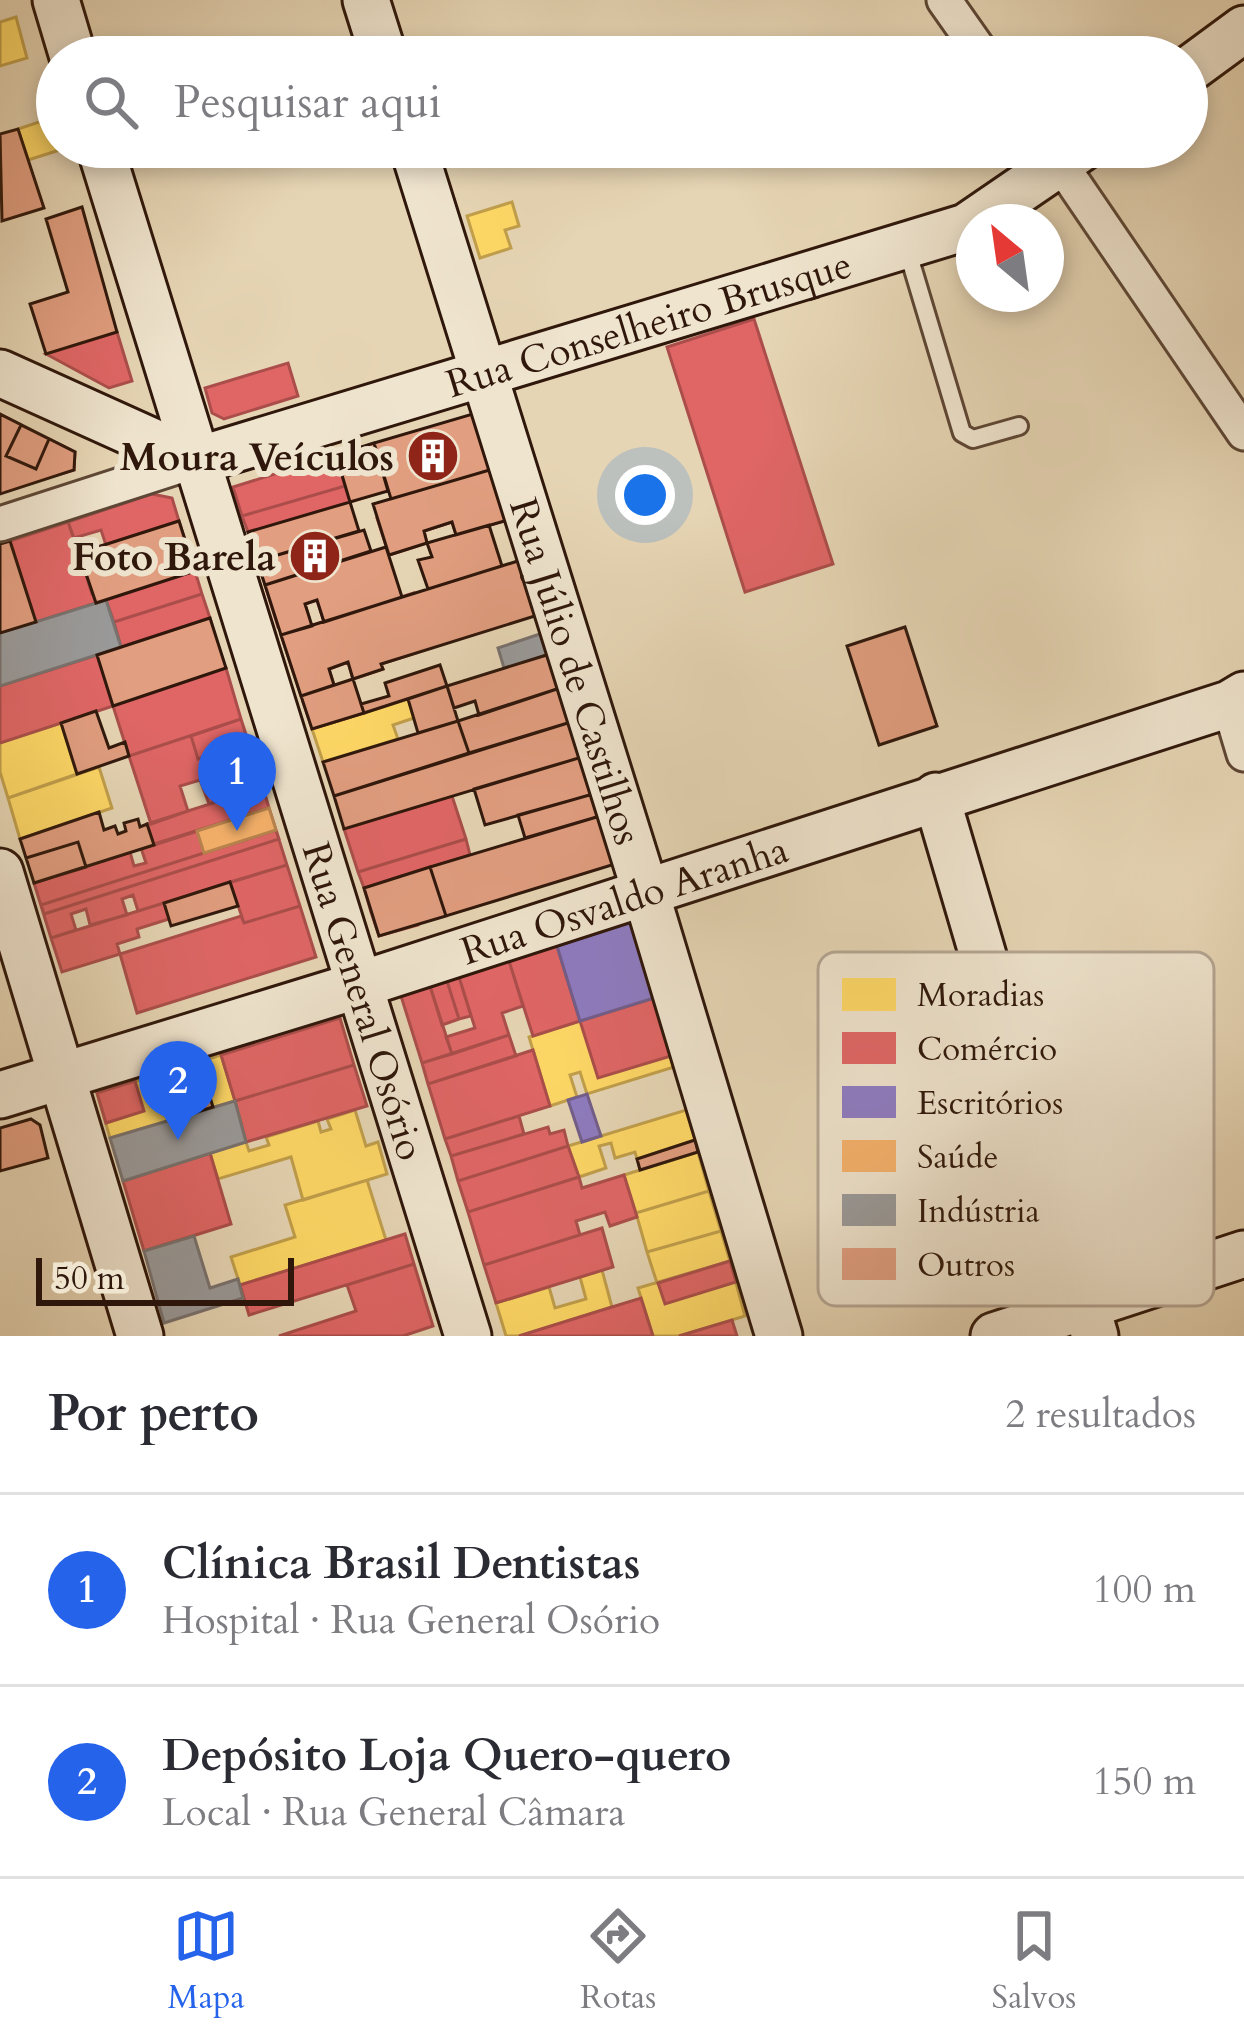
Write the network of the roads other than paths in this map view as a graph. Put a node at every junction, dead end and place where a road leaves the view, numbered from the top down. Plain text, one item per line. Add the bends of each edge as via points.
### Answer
1 (56, 0) edge
2 (366, 0) edge
3 (944, 0) edge
4 (1244, 29) edge
5 (67, 36) edge
6 (377, 36) edge
7 (969, 36) edge
8 (1208, 55) edge
9 (106, 168) edge
10 (420, 168) edge
11 (1043, 168) edge
12 (1074, 168) edge
13 (905, 245) junction
14 (0, 373) edge
15 (484, 374) junction
16 (1019, 426) dead end
17 (1244, 433) edge
18 (195, 461) junction
19 (0, 524) edge
20 (1237, 700) edge
21 (1244, 754) edge
22 (936, 796) junction
23 (0, 872) edge
24 (645, 890) junction
25 (982, 952) edge
26 (358, 985) junction
27 (63, 1076) junction
28 (0, 1096) edge
29 (1244, 1254) edge
30 (1214, 1267) edge
31 (1125, 1306) edge
32 (1091, 1321) edge
33 (140, 1336) edge
34 (468, 1336) edge
35 (779, 1336) edge
36 (994, 1336) edge

1 - 5 street
2 - 6 street
3 - 7 street
4 - 8 street
9 - 18 street, Rua General Osório
10 - 15 street, Rua Júlio de Castilhos
11 - 13 street, Rua Conselheiro Brusque via 966,227
12 - 17 street
13 - 15 street, Rua Conselheiro Brusque
13 - 16 lane via 962,433 974,439
14 - 18 street
15 - 18 street, Rua Conselheiro Brusque
15 - 24 street, Rua Júlio de Castilhos
18 - 19 street
18 - 26 street, Rua General Osório
20 - 21 street
20 - 22 street, Rua Osvaldo Aranha
22 - 24 street, Rua Osvaldo Aranha
22 - 25 street
23 - 27 street
24 - 26 street, Rua Osvaldo Aranha
24 - 35 street, Rua Júlio de Castilhos
26 - 27 street, Rua Osvaldo Aranha
26 - 34 street, Rua General Osório
27 - 28 street, Rua Osvaldo Aranha
27 - 33 street
29 - 30 street
31 - 32 street
32 - 36 street

